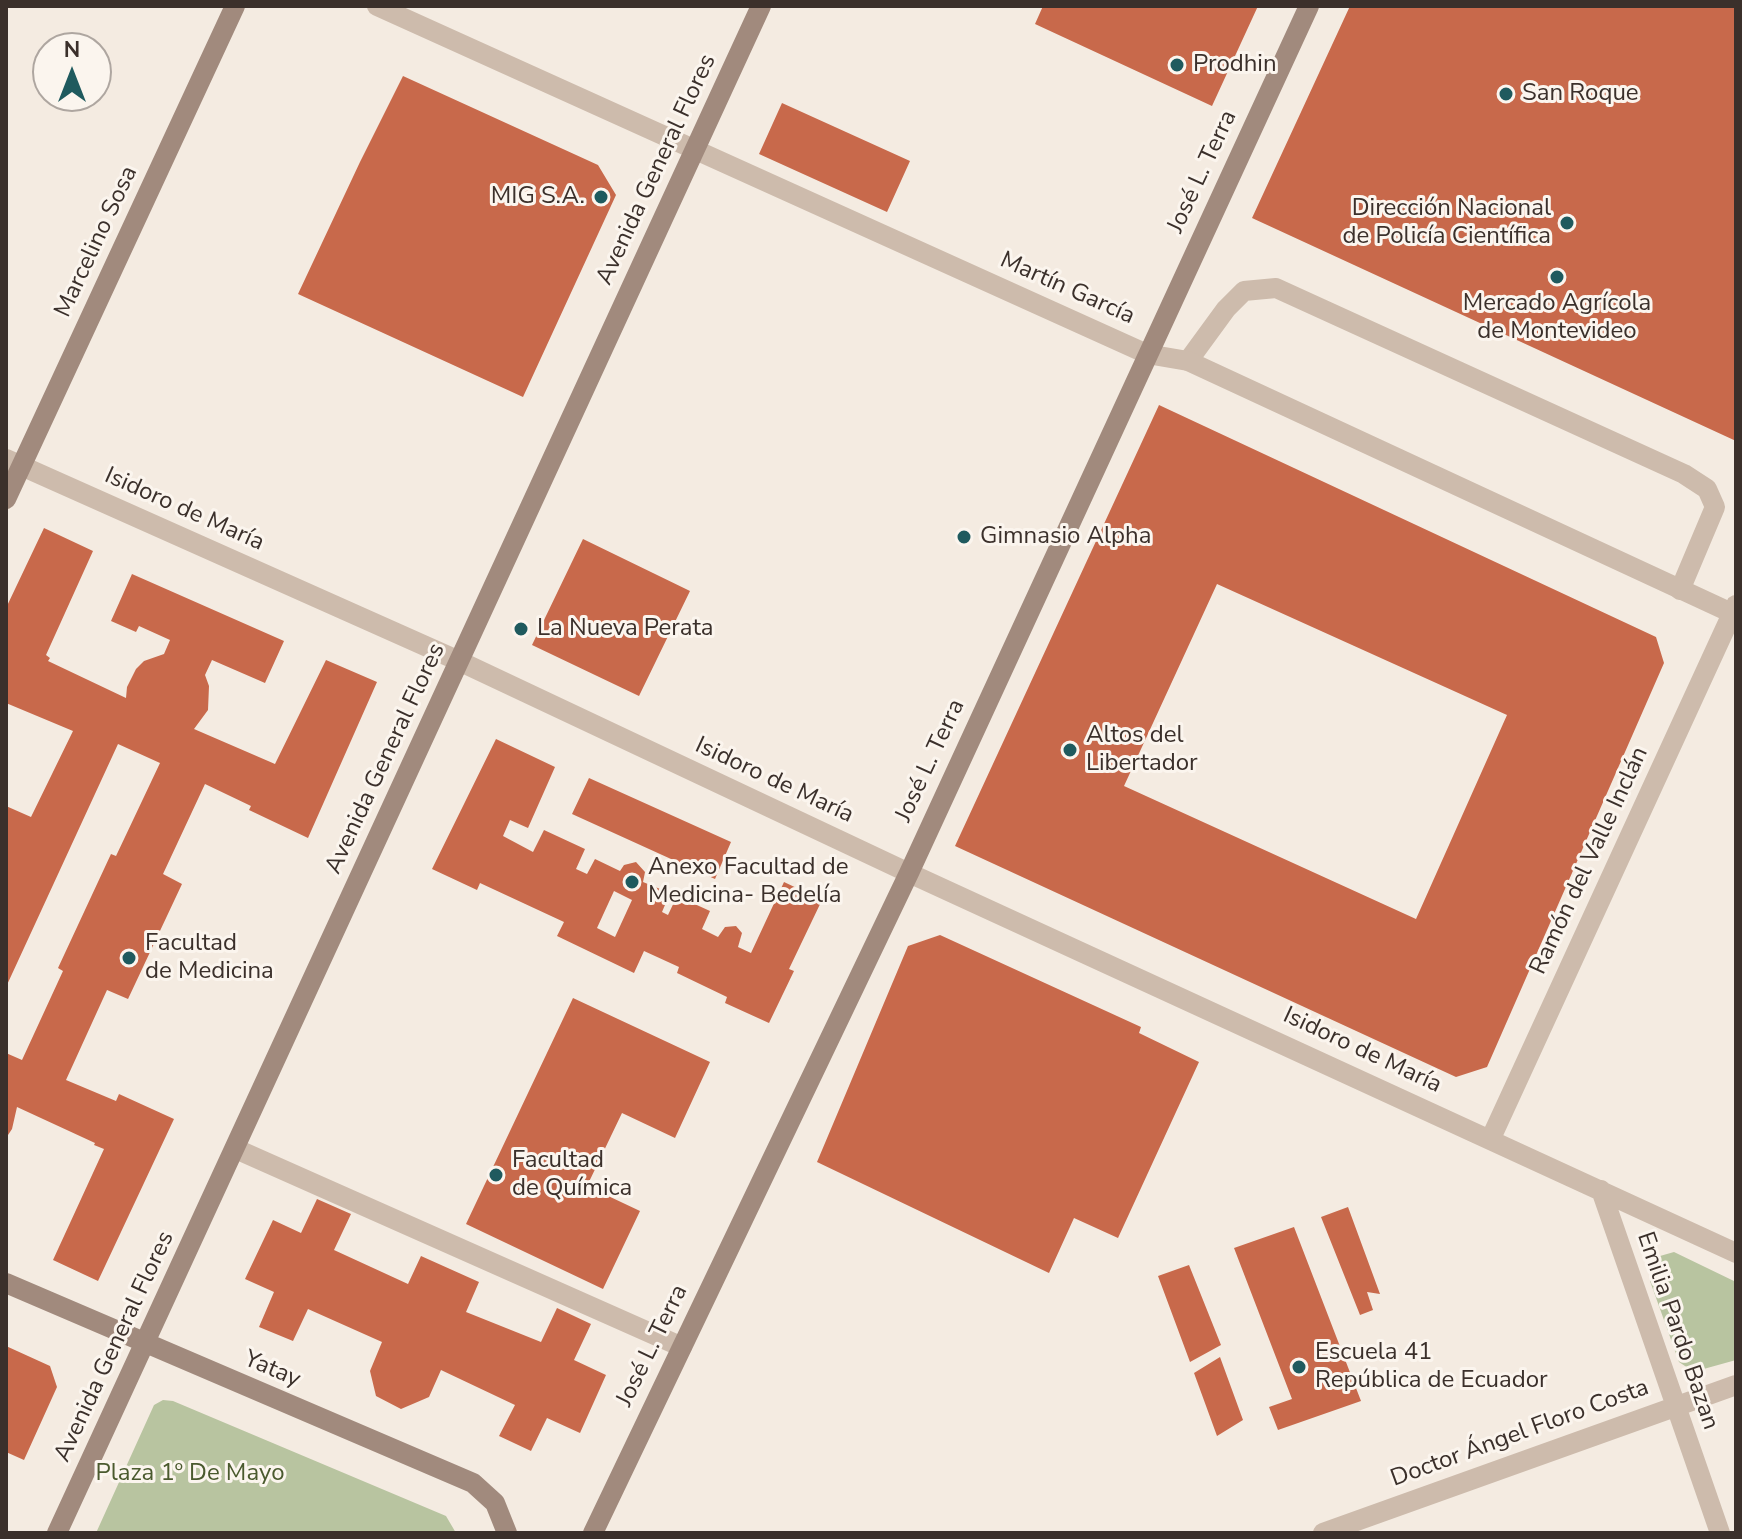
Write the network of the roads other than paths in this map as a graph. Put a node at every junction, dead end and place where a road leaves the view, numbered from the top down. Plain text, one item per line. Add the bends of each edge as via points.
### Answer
1 (235, 6) edge
2 (377, 6) edge
3 (761, 6) edge
4 (1309, 6) edge
5 (694, 151) junction
6 (1147, 354) junction
7 (1188, 361) junction
8 (14, 462) edge
9 (6, 499) edge
10 (1680, 590) junction
11 (1735, 611) edge
12 (459, 661) junction
13 (909, 873) junction
14 (1491, 1138) junction
15 (236, 1149) junction
16 (1601, 1190) junction
17 (1736, 1253) edge
18 (6, 1283) edge
19 (146, 1344) junction
20 (682, 1347) junction
21 (1736, 1385) edge
22 (1675, 1406) junction
23 (505, 1527) edge
24 (57, 1533) edge
25 (593, 1533) edge
26 (1323, 1533) edge
27 (1720, 1533) edge

1 - 8 street, Marcelino Sosa
2 - 5 street, Martín García
3 - 5 street, Avenida General Flores
4 - 6 street, José L. Terra
5 - 6 street, Martín García
5 - 12 street, Avenida General Flores
6 - 7 street, Martín García
6 - 13 street, José L. Terra
7 - 10 street, Martín García
7 - 10 street via 1244,291 1276,288 1684,474 1707,489 1715,507
8 - 9 street, Marcelino Sosa
8 - 12 street, Isidoro de María
10 - 11 street, Martín García
11 - 14 street, Ramón del Valle Inclán
12 - 13 street, Isidoro de María
12 - 15 street, Avenida General Flores
13 - 14 street, Isidoro de María
13 - 20 street, José L. Terra
14 - 16 street, Isidoro de María
15 - 19 street, Avenida General Flores
15 - 20 street
16 - 17 street, Isidoro de María
16 - 22 street, Emilia Pardo Bazan
18 - 19 street, Yatay
19 - 23 street, Yatay via 473,1483 495,1503
19 - 24 street, Avenida General Flores
20 - 25 street, José L. Terra
21 - 22 street, Doctor Ángel Floro Costa
22 - 26 street, Doctor Ángel Floro Costa
22 - 27 street, Emilia Pardo Bazan

